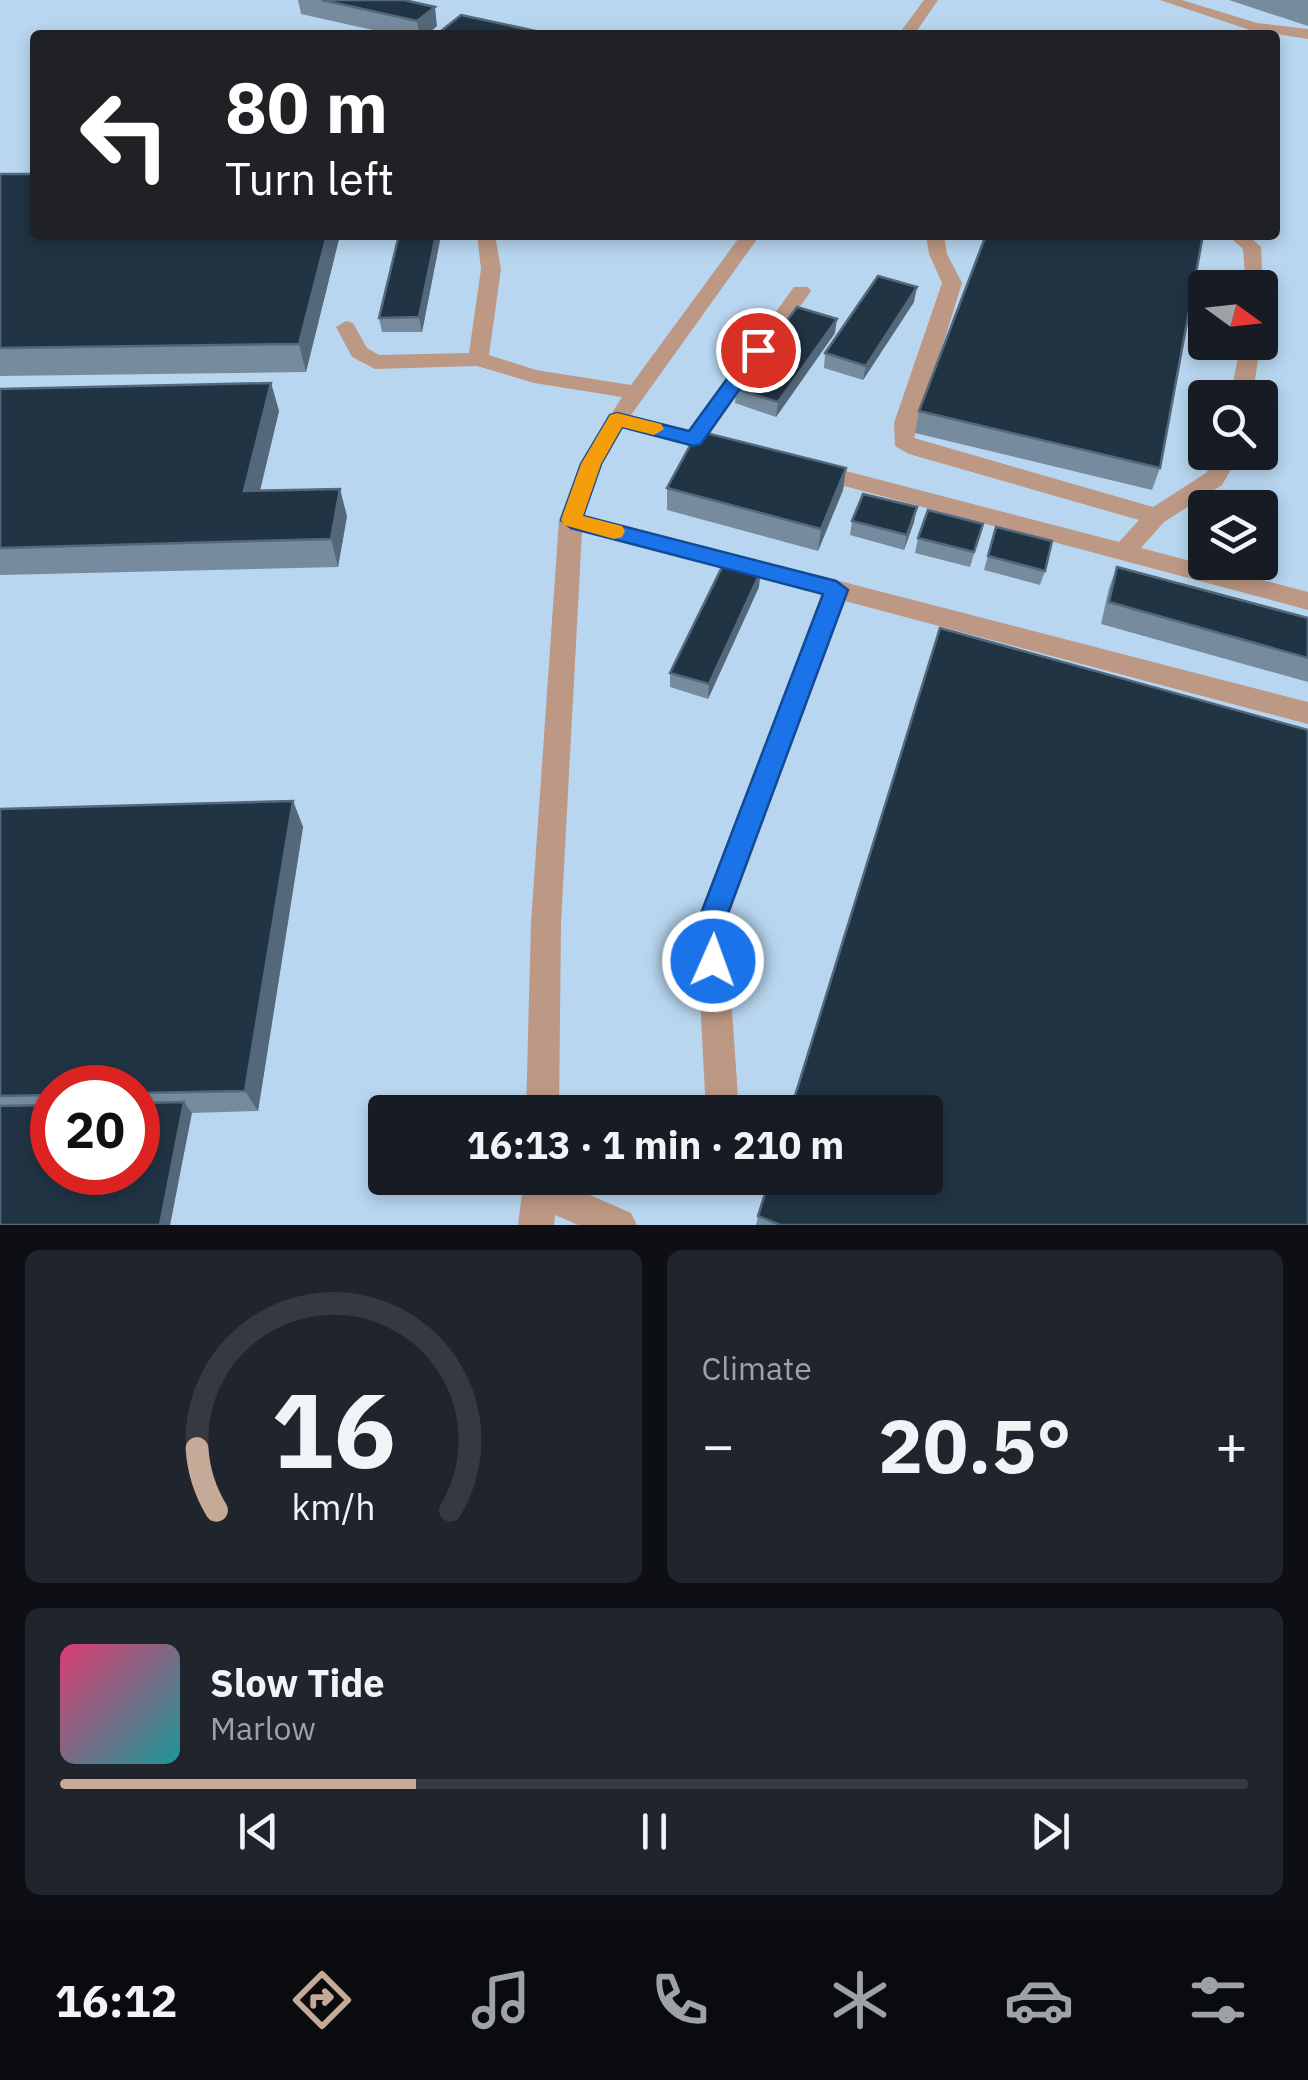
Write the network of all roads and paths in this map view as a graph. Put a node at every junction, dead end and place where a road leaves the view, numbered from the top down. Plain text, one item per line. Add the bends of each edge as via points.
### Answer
1 (931, 0) edge
2 (1168, 0) edge
3 (910, 30) edge
4 (1308, 34) edge
5 (487, 240) edge
6 (747, 240) edge
7 (936, 240) edge
8 (1243, 240) edge
9 (1254, 270) edge
10 (801, 292) dead end
11 (346, 327) dead end
12 (478, 359) junction
13 (636, 393) junction
14 (617, 419) junction
15 (694, 439) junction
16 (750, 454) edge
17 (787, 464) edge
18 (1219, 470) edge
19 (1156, 516) junction
20 (571, 520) junction
21 (1124, 552) junction
22 (836, 590) junction
23 (1308, 600) edge
24 (1308, 713) edge
25 (542, 1095) edge
26 (721, 1095) edge
27 (539, 1198) edge
28 (619, 1225) edge

1 - 3 street
2 - 4 street
5 - 12 street via 491,269
6 - 13 street
7 - 19 street via 952,283 904,423 904,441
8 - 9 street via 1252,246
10 - 15 street
11 - 12 street via 359,352 375,362
12 - 13 street
13 - 14 street
14 - 15 street
14 - 20 street via 591,464
15 - 16 street
17 - 21 street
18 - 19 street
19 - 21 street
20 - 22 street
20 - 25 street
21 - 23 street
22 - 24 street
22 - 26 street via 710,924
27 - 28 street

